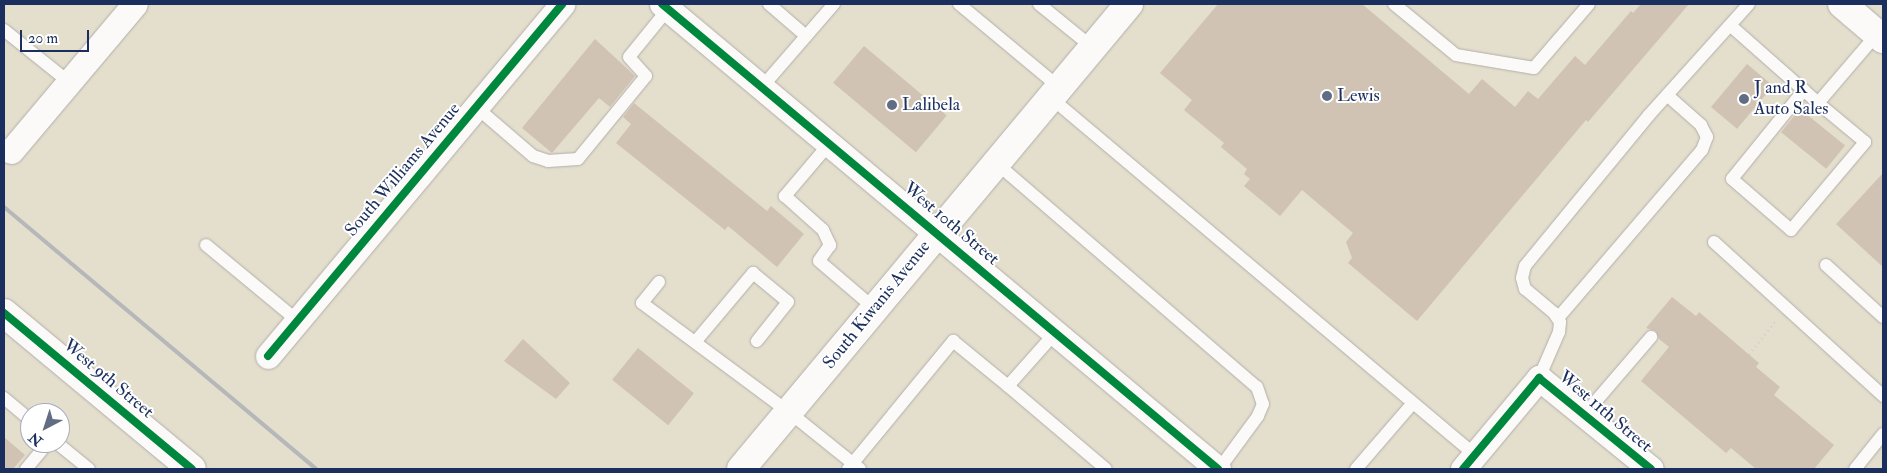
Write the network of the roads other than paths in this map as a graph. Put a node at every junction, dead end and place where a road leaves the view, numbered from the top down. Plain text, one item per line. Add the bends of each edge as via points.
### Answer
1 (135, 4) edge
2 (562, 4) edge
3 (769, 4) edge
4 (834, 4) edge
5 (960, 4) edge
6 (1039, 4) edge
7 (1129, 4) edge
8 (1394, 4) edge
9 (1589, 4) edge
10 (1748, 4) edge
11 (1842, 4) edge
12 (665, 6) edge
13 (1731, 26) junction
14 (4, 30) edge
15 (806, 36) junction
16 (1880, 36) edge
17 (1092, 47) junction
18 (69, 82) junction
19 (762, 87) junction
20 (1804, 90) junction
21 (1055, 92) junction
22 (1667, 95) junction
23 (1818, 103) junction
24 (476, 107) junction
25 (830, 143) junction
26 (11, 151) dead end
27 (996, 162) junction
28 (937, 231) junction
29 (1714, 242) dead end
30 (206, 245) dead end
31 (1826, 265) dead end
32 (659, 282) dead end
33 (874, 308) junction
34 (4, 313) edge
35 (1883, 317) edge
36 (1558, 318) junction
37 (298, 321) junction
38 (1056, 332) junction
39 (1650, 337) dead end
40 (696, 341) junction
41 (756, 341) dead end
42 (268, 356) dead end
43 (1540, 378) junction
44 (1008, 386) junction
45 (1883, 396) edge
46 (1413, 403) junction
47 (6, 405) edge
48 (789, 412) junction
49 (20, 414) edge
50 (1584, 415) junction
51 (1883, 434) edge
52 (40, 453) edge
53 (69, 453) edge
54 (1469, 462) edge
55 (853, 467) edge
56 (26, 469) edge
57 (89, 469) edge
58 (192, 469) edge
59 (741, 469) edge
60 (1106, 469) edge
61 (1219, 469) edge
62 (1356, 469) edge
63 (1651, 469) edge
64 (1855, 469) edge

1 - 18 street
2 - 24 street, South Williams Avenue
3 - 15 lane
4 - 15 lane
5 - 21 lane
6 - 17 lane
7 - 17 main road, South Kiwanis Avenue
8 - 9 lane via 1456,54 1534,68
10 - 13 lane
11 - 16 main road
12 - 19 street, West 10th Street
12 - 24 lane via 629,57 646,76 578,159 548,161 533,156
13 - 20 lane
13 - 22 lane
14 - 18 lane
15 - 19 lane
16 - 23 lane
17 - 21 main road, South Kiwanis Avenue
18 - 26 street
19 - 25 street, West 10th Street
20 - 23 lane
20 - 23 lane via 1732,179 1792,230 1865,142
21 - 27 main road, South Kiwanis Avenue
21 - 46 lane
22 - 36 lane via 1525,266 1522,278 1525,289
22 - 36 lane via 1701,125 1707,137 1702,150
24 - 37 street, South Williams Avenue
25 - 28 street, West 10th Street
25 - 33 lane via 785,196 823,230 830,245 819,260
27 - 28 main road, South Kiwanis Avenue
27 - 61 lane via 1257,387 1263,404 1258,416
28 - 33 main road, South Kiwanis Avenue
28 - 38 street, West 10th Street
29 - 45 lane
30 - 37 lane
31 - 35 lane
32 - 40 lane via 642,302
33 - 48 main road, South Kiwanis Avenue
34 - 58 main road, West 9th Street
36 - 43 lane via 1559,332
37 - 42 street, South Williams Avenue
38 - 44 lane
38 - 61 street, West 10th Street
39 - 50 lane
40 - 41 lane via 753,273 788,302
40 - 48 lane
43 - 50 street, West 11th Street
43 - 54 street, West 11th Street
44 - 55 lane via 953,342
44 - 60 lane
46 - 54 lane
46 - 62 lane
47 - 49 lane
48 - 55 lane
48 - 59 main road, South Kiwanis Avenue
50 - 63 street, West 11th Street
51 - 64 lane
52 - 56 lane
53 - 57 lane

